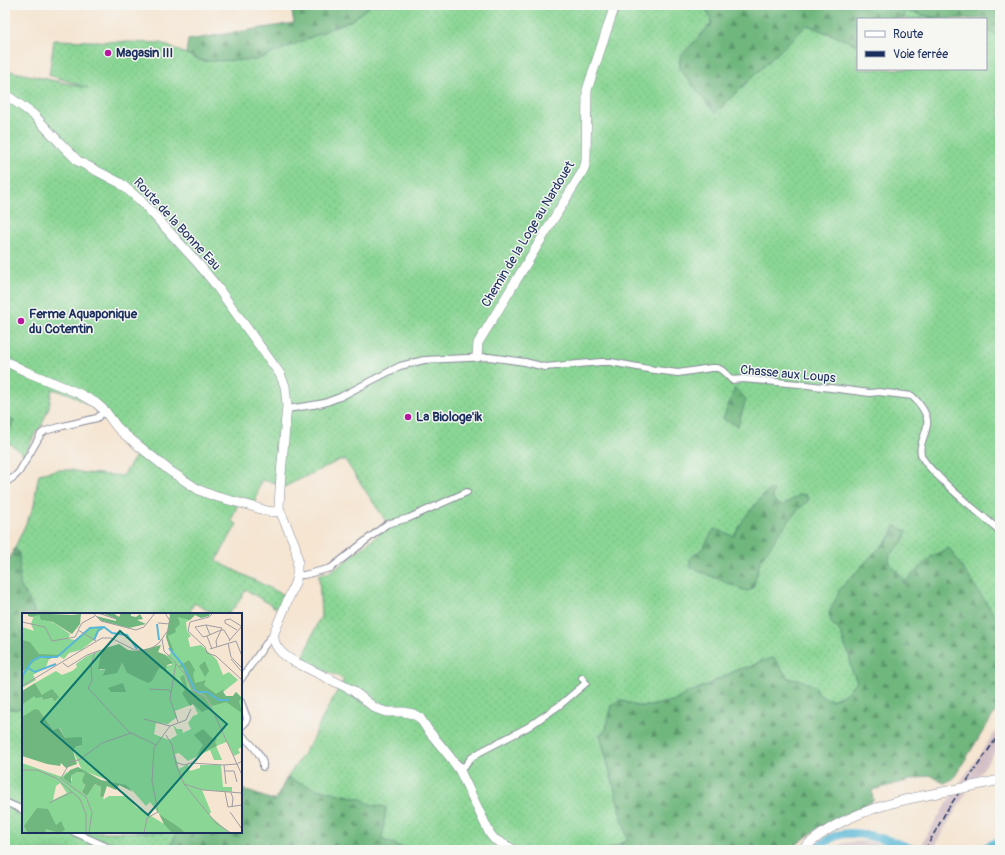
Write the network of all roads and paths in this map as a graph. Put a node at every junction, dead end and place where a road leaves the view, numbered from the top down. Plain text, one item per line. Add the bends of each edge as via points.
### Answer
1 (615, 5) edge
2 (5, 94) edge
3 (477, 357) junction
4 (5, 361) edge
5 (287, 409) junction
6 (105, 411) junction
7 (5, 483) edge
8 (468, 492) dead end
9 (280, 511) junction
10 (1000, 531) edge
11 (297, 574) junction
12 (273, 638) junction
13 (242, 678) edge
14 (582, 678) dead end
15 (242, 705) edge
16 (242, 726) edge
17 (242, 735) edge
18 (450, 757) junction
19 (263, 767) dead end
20 (1000, 780) edge
21 (5, 802) edge
22 (22, 810) edge
23 (76, 833) edge
24 (114, 850) edge
25 (514, 850) edge
26 (801, 850) edge

1 - 3 street, Chemin de la Loge au Nardouet via 587,90 584,169 478,343
2 - 5 street, Route de la Bonne Eau via 34,115 78,160 128,189 186,250 221,292 275,366 285,386
3 - 5 street, Chasse aux Loups via 424,360 400,366 340,397 319,404
3 - 10 street, Chasse aux Loups via 546,367 612,362 678,373 718,368 732,380 912,396 927,417 928,424 921,444 922,457 956,495
4 - 6 street via 86,397
5 - 9 street, Route de la Bonne Eau
6 - 7 street via 97,418 45,431 19,472
6 - 9 street via 124,434 190,485 223,499 270,512
8 - 11 street via 408,518 387,524 331,568 304,575
9 - 11 street via 295,545
11 - 12 street
12 - 13 street via 270,638
12 - 18 street via 279,650 288,658 346,686 375,708 386,712 416,715
14 - 18 street via 586,683 560,705 528,727 480,752 463,767
15 - 16 street via 247,718
17 - 19 street via 260,755
18 - 25 street via 460,771 490,834
20 - 26 street, bridge via 894,803 856,815 827,830
21 - 22 street
23 - 24 street

